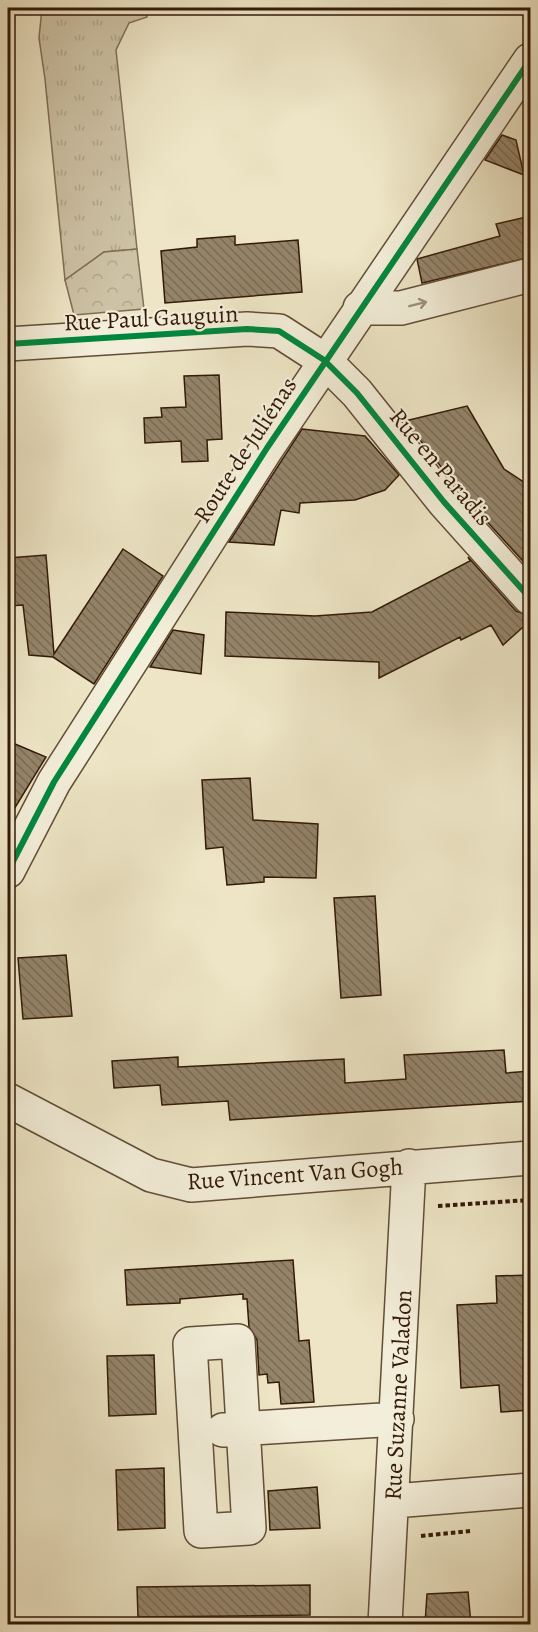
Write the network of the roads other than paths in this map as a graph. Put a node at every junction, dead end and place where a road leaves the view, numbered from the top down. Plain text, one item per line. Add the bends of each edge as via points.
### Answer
1 (531, 60) edge
2 (531, 275) edge
3 (360, 308) junction
4 (8, 344) edge
5 (324, 360) junction
6 (531, 598) edge
7 (8, 871) edge
8 (8, 1100) edge
9 (531, 1158) edge
10 (409, 1166) junction
11 (398, 1419) junction
12 (243, 1429) junction
13 (195, 1431) junction
14 (531, 1491) edge
15 (394, 1501) junction
16 (385, 1624) edge

1 - 3 street, Route de Juliénas
3 -> 2 street via 401,308
3 - 5 street, Route de Juliénas
4 - 5 street, Rue Paul Gauguin via 247,329 279,331
5 - 6 street, Rue en Paradis via 357,393 444,502
5 - 7 street, Route de Juliénas via 54,782
8 - 10 street, Rue Vincent Van Gogh via 131,1166 191,1185
9 - 10 street, Rue Vincent Van Gogh
10 - 11 street, Rue Suzanne Valadon
11 - 12 street
11 - 15 street, Rue Suzanne Valadon
12 - 13 street
12 - 13 street via 238,1341 190,1344
12 - 13 street via 249,1528 201,1531
14 - 15 street
15 - 16 street, Rue Suzanne Valadon

